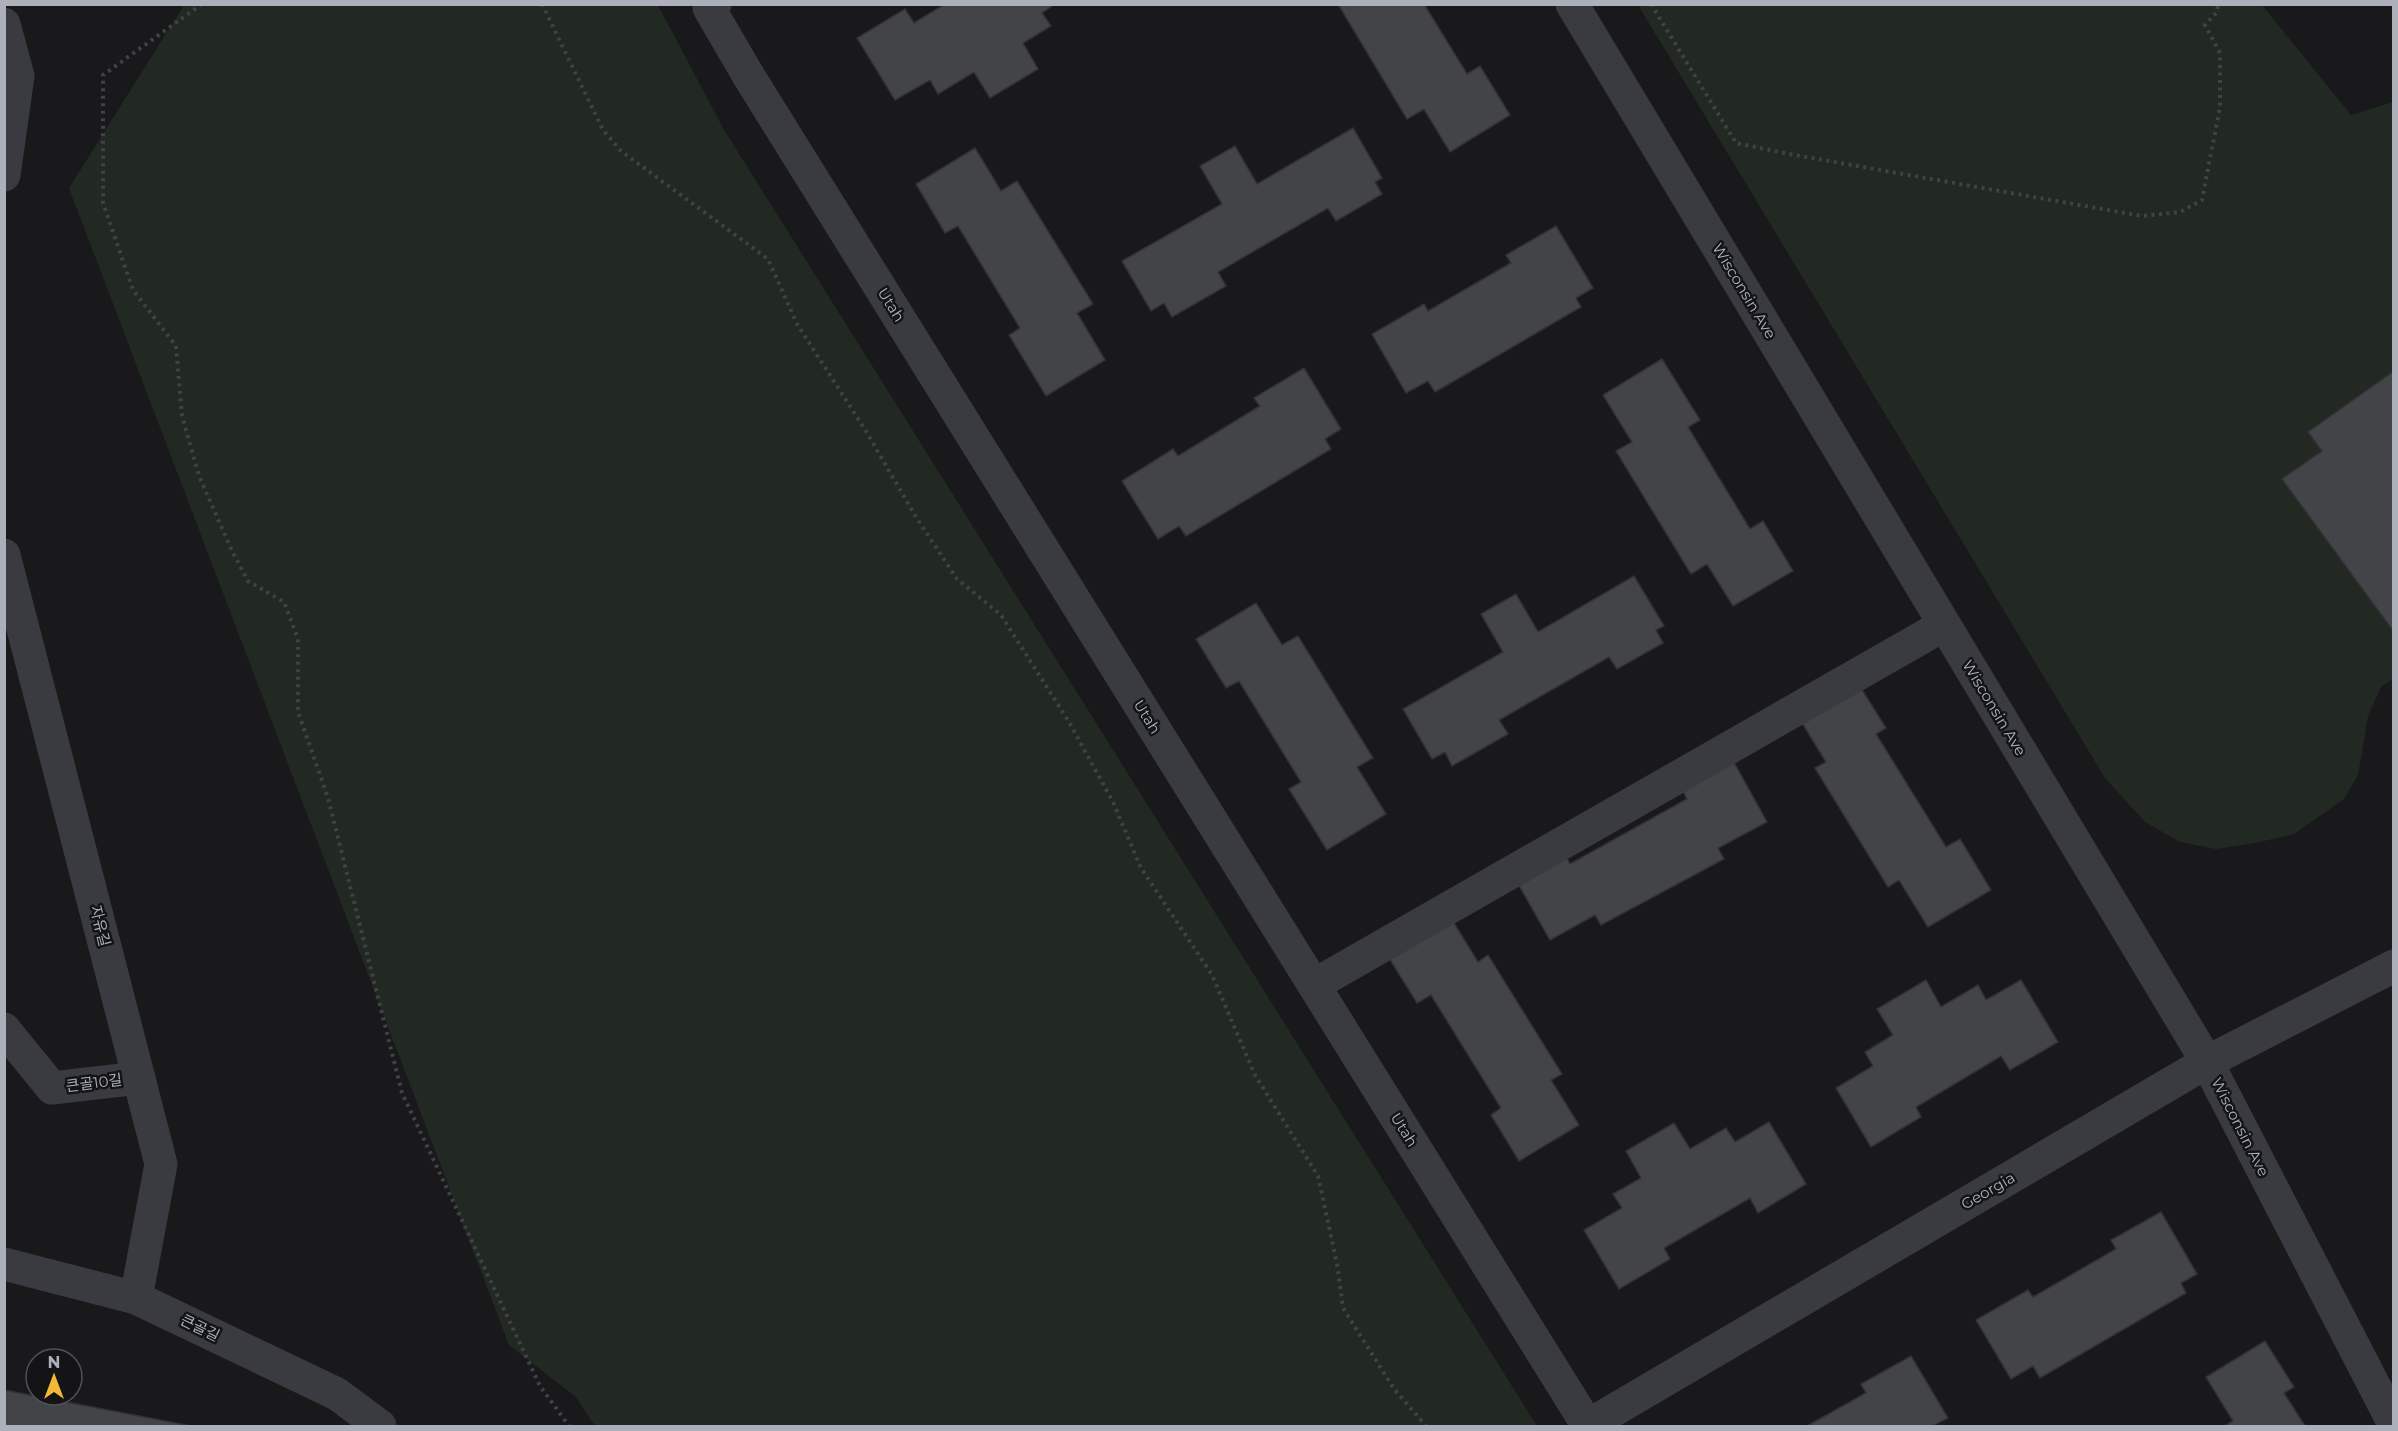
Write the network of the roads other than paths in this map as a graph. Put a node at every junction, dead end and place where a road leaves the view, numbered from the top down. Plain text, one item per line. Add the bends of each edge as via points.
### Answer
1 (1572, 4) edge
2 (712, 6) edge
3 (4, 24) edge
4 (4, 175) edge
5 (4, 555) edge
6 (1944, 625) junction
7 (2394, 966) edge
8 (1314, 985) junction
9 (4, 1029) edge
10 (2206, 1062) junction
11 (139, 1077) junction
12 (4, 1264) edge
13 (136, 1298) junction
14 (2394, 1424) edge
15 (380, 1426) edge
16 (1588, 1426) edge

1 - 6 street, Wisconsin Ave
2 - 8 street, Utah via 773,115
3 - 4 street via 18,76
5 - 11 street, 자유길
6 - 8 street
6 - 10 street, Wisconsin Ave
7 - 10 street, Georgia
8 - 16 street, Utah
9 - 11 street, 큰골10길 via 52,1088
10 - 14 street, Wisconsin Ave
10 - 16 street, Georgia
11 - 13 street, 자유길 via 161,1164
12 - 13 street, 큰골길
13 - 15 street, 큰골길 via 337,1394

